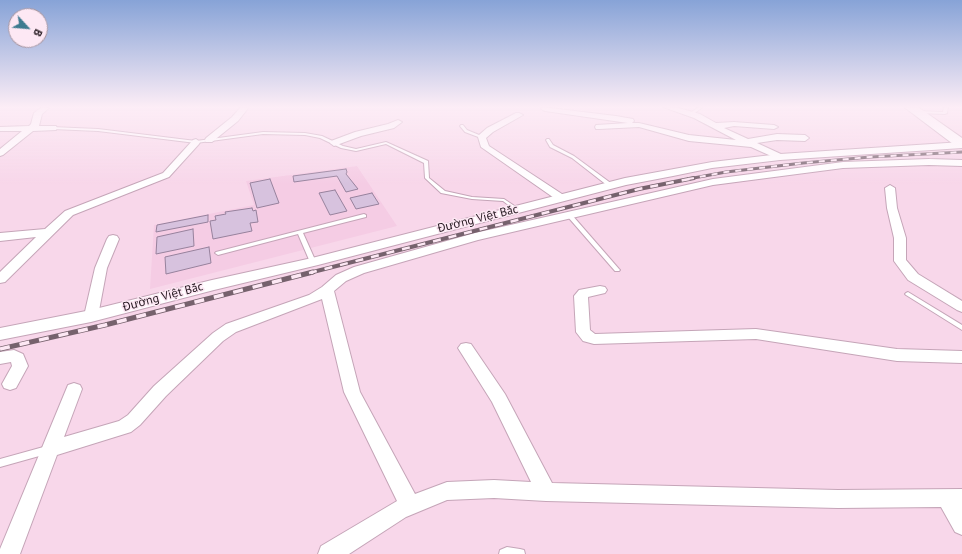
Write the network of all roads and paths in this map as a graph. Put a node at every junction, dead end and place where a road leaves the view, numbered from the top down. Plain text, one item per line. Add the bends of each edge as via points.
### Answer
1 (24, 133) edge
2 (121, 133) edge
3 (219, 133) edge
4 (272, 133) edge
5 (292, 133) edge
6 (363, 133) edge
7 (471, 133) edge
8 (487, 133) edge
9 (669, 133) edge
10 (729, 133) edge
11 (945, 133) edge
12 (482, 137) junction
13 (805, 138) dead end
14 (209, 140) junction
15 (548, 140) dead end
16 (196, 142) junction
17 (334, 143) junction
18 (751, 144) junction
19 (962, 145) edge
20 (0, 153) edge
21 (780, 157) junction
22 (962, 163) edge
23 (610, 185) junction
24 (890, 188) dead end
25 (561, 198) junction
26 (517, 209) junction
27 (364, 216) dead end
28 (570, 216) junction
29 (48, 232) junction
30 (300, 233) junction
31 (0, 237) edge
32 (113, 239) dead end
33 (218, 254) dead end
34 (313, 262) junction
35 (617, 270) dead end
36 (0, 279) edge
37 (327, 290) junction
38 (600, 290) dead end
39 (908, 294) dead end
40 (962, 307) edge
41 (91, 316) junction
42 (962, 328) edge
43 (0, 334) edge
44 (466, 348) dead end
45 (962, 357) edge
46 (0, 358) edge
47 (10, 384) dead end
48 (74, 389) dead end
49 (50, 449) junction
50 (0, 463) edge
51 (546, 492) junction
52 (954, 498) edge
53 (410, 506) junction
54 (962, 525) edge
55 (9, 554) edge
56 (330, 554) edge
57 (504, 554) edge
58 (520, 554) edge

1 - 20 street
2 - 16 lane
3 - 14 street
4 - 14 lane
5 - 17 lane via 316,136
6 - 17 street
7 - 12 lane
8 - 12 street
9 - 18 street via 689,138
10 - 18 street
11 - 19 main road
12 - 25 street via 485,147
13 - 18 street via 777,137
14 - 16 lane
15 - 23 lane via 551,146 573,157
16 - 29 street via 166,175 75,210
17 - 26 lane via 356,150 386,143 426,162 426,178 443,192 472,198 504,200
18 - 21 street
19 - 21 street, Đường Việt Bắc
21 - 23 street, Đường Việt Bắc via 712,165
22 - 28 street via 850,165 796,170 713,182
23 - 25 street, Đường Việt Bắc
24 - 40 street via 900,238 900,261 913,276
25 - 26 street, Đường Việt Bắc
26 - 34 street, Đường Việt Bắc
27 - 30 lane
28 - 35 lane
28 - 37 street via 475,237 358,270 341,278
29 - 31 street
29 - 36 street
30 - 33 lane
30 - 34 lane
32 - 41 street via 101,268
34 - 41 street, Đường Việt Bắc
37 - 49 street via 314,298 243,323 225,333 124,427
37 - 53 street via 352,392
38 - 45 street via 581,296 583,332 594,339 756,334 897,355
39 - 42 lane
41 - 43 street, Đường Việt Bắc
44 - 51 street via 499,399
46 - 47 street via 17,358 19,370
48 - 49 street
49 - 50 lane
49 - 55 street
51 - 52 street via 838,499
51 - 53 street via 494,489 447,491
52 - 54 street
53 - 56 street via 399,510
57 - 58 lane

